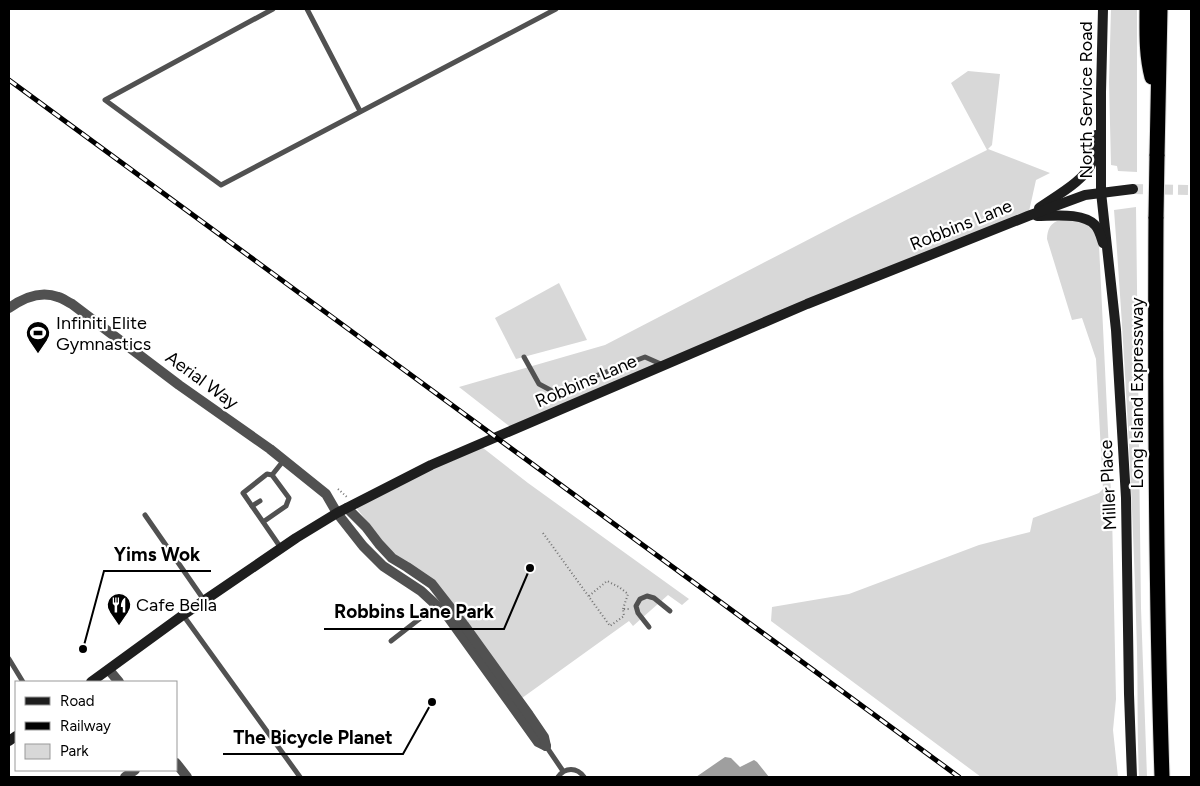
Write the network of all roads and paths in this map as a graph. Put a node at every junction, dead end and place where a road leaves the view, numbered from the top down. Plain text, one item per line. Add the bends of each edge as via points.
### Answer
1 (273, 9) edge
2 (307, 9) edge
3 (556, 9) edge
4 (1103, 9) edge
5 (1147, 9) edge
6 (1160, 9) edge
7 (1100, 92) junction
8 (1158, 98) junction
9 (360, 111) junction
10 (1133, 189) tunnel mouth
11 (1101, 192) junction
12 (1028, 216) junction
13 (1111, 287) junction
14 (9, 308) edge
15 (524, 357) dead end
16 (664, 365) junction
17 (284, 460) junction
18 (272, 475) junction
19 (260, 501) dead end
20 (252, 506) junction
21 (342, 510) junction
22 (145, 515) dead end
23 (263, 522) junction
24 (543, 533) dead end
25 (281, 548) junction
26 (589, 596) junction
27 (205, 600) junction
28 (436, 606) junction
29 (637, 609) junction
30 (623, 610) junction
31 (670, 611) dead end
32 (183, 615) junction
33 (649, 627) dead end
34 (391, 641) dead end
35 (9, 659) edge
36 (109, 670) junction
37 (22, 681) edge
38 (92, 681) edge
39 (117, 681) edge
40 (546, 746) junction
41 (178, 766) edge
42 (563, 771) junction
43 (187, 777) edge
44 (300, 777) edge
45 (558, 777) edge
46 (584, 777) edge
47 (1132, 777) edge
48 (1162, 777) edge

1 - 9 lane via 105,100 221,185
2 - 9 lane
3 - 9 lane
4 - 7 street, North Service Road
5 - 8 highway via 1149,63
6 - 8 highway, Long Island Expressway
7 - 11 street, North Service Road
7 - 12 street via 1092,163 1088,170
8 - 48 highway, Long Island Expressway, bridge via 1155,406
10 - 11 street, Robbins Lane
11 - 12 street, Robbins Lane
11 - 13 street, Miller Place
12 - 13 street via 1074,216 1087,219 1096,226 1103,243
12 - 16 street, Robbins Lane
13 - 47 street, Miller Place via 1126,498
14 - 17 street, Aerial Way via 28,296 44,294 72,304
15 - 16 lane via 539,384 554,392 645,358
16 - 21 street, Robbins Lane via 430,465
17 - 18 lane
17 - 21 street, Aerial Way
18 - 20 lane via 267,474 243,493
18 - 23 lane via 289,498 286,506
19 - 20 lane
20 - 23 lane
21 - 25 street, Robbins Lane
21 - 28 street via 363,546 383,566
21 - 40 street via 366,527 392,558 432,584 544,736
22 - 27 lane
23 - 25 lane
24 - 26 path
25 - 27 street, Robbins Lane
26 - 30 path via 610,626 624,616
26 - 30 path via 607,581 628,594
27 - 32 street, Robbins Lane
28 - 34 lane
28 - 40 street via 446,614 538,742
29 - 30 path
29 - 31 lane via 640,599 647,596
29 - 33 lane
32 - 36 street, Robbins Lane
32 - 44 lane
35 - 37 lane
36 - 38 street, Robbins Lane
36 - 39 street
40 - 42 lane
41 - 43 street
42 - 45 lane
42 - 46 lane via 577,770

